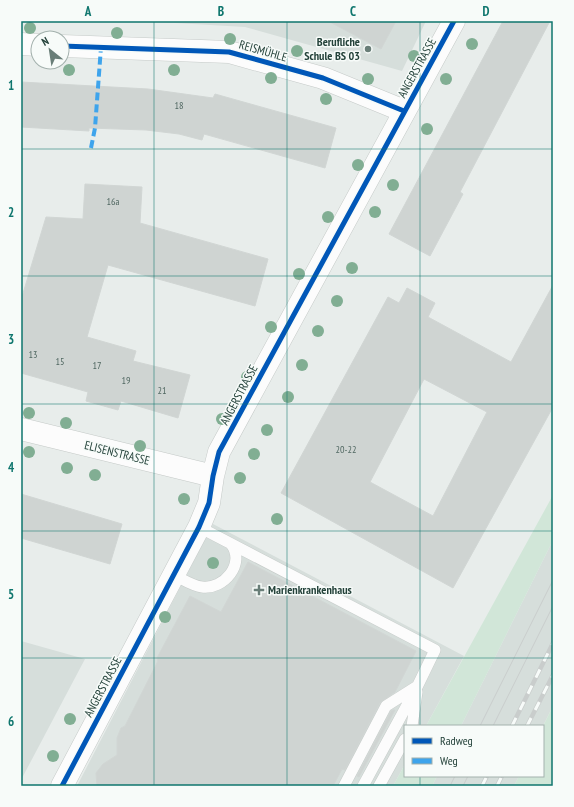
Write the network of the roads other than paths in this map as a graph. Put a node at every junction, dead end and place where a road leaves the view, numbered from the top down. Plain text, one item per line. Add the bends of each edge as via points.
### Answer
1 (454, 21) edge
2 (70, 46) edge
3 (404, 112) junction
4 (21, 430) edge
5 (213, 476) junction
6 (199, 527) junction
7 (231, 544) junction
8 (174, 575) junction
9 (418, 685) junction
10 (412, 725) edge
11 (404, 741) edge
12 (62, 786) edge
13 (344, 786) edge
14 (363, 786) edge
15 (379, 786) edge

1 - 3 street, ANGERSTRASSE
2 - 3 street, REISMÜHLE via 229,52 323,78
3 - 5 street, ANGERSTRASSE via 219,452
4 - 5 street, ELISENSTRASSE
5 - 6 street, ANGERSTRASSE via 209,503
6 - 7 lane
6 - 8 street, ANGERSTRASSE
7 - 8 lane via 236,552 235,563 229,575 220,584 203,587
7 - 9 lane via 435,650
8 - 12 street, ANGERSTRASSE
9 - 10 lane
9 - 13 lane via 386,706
9 - 14 lane
11 - 15 lane

